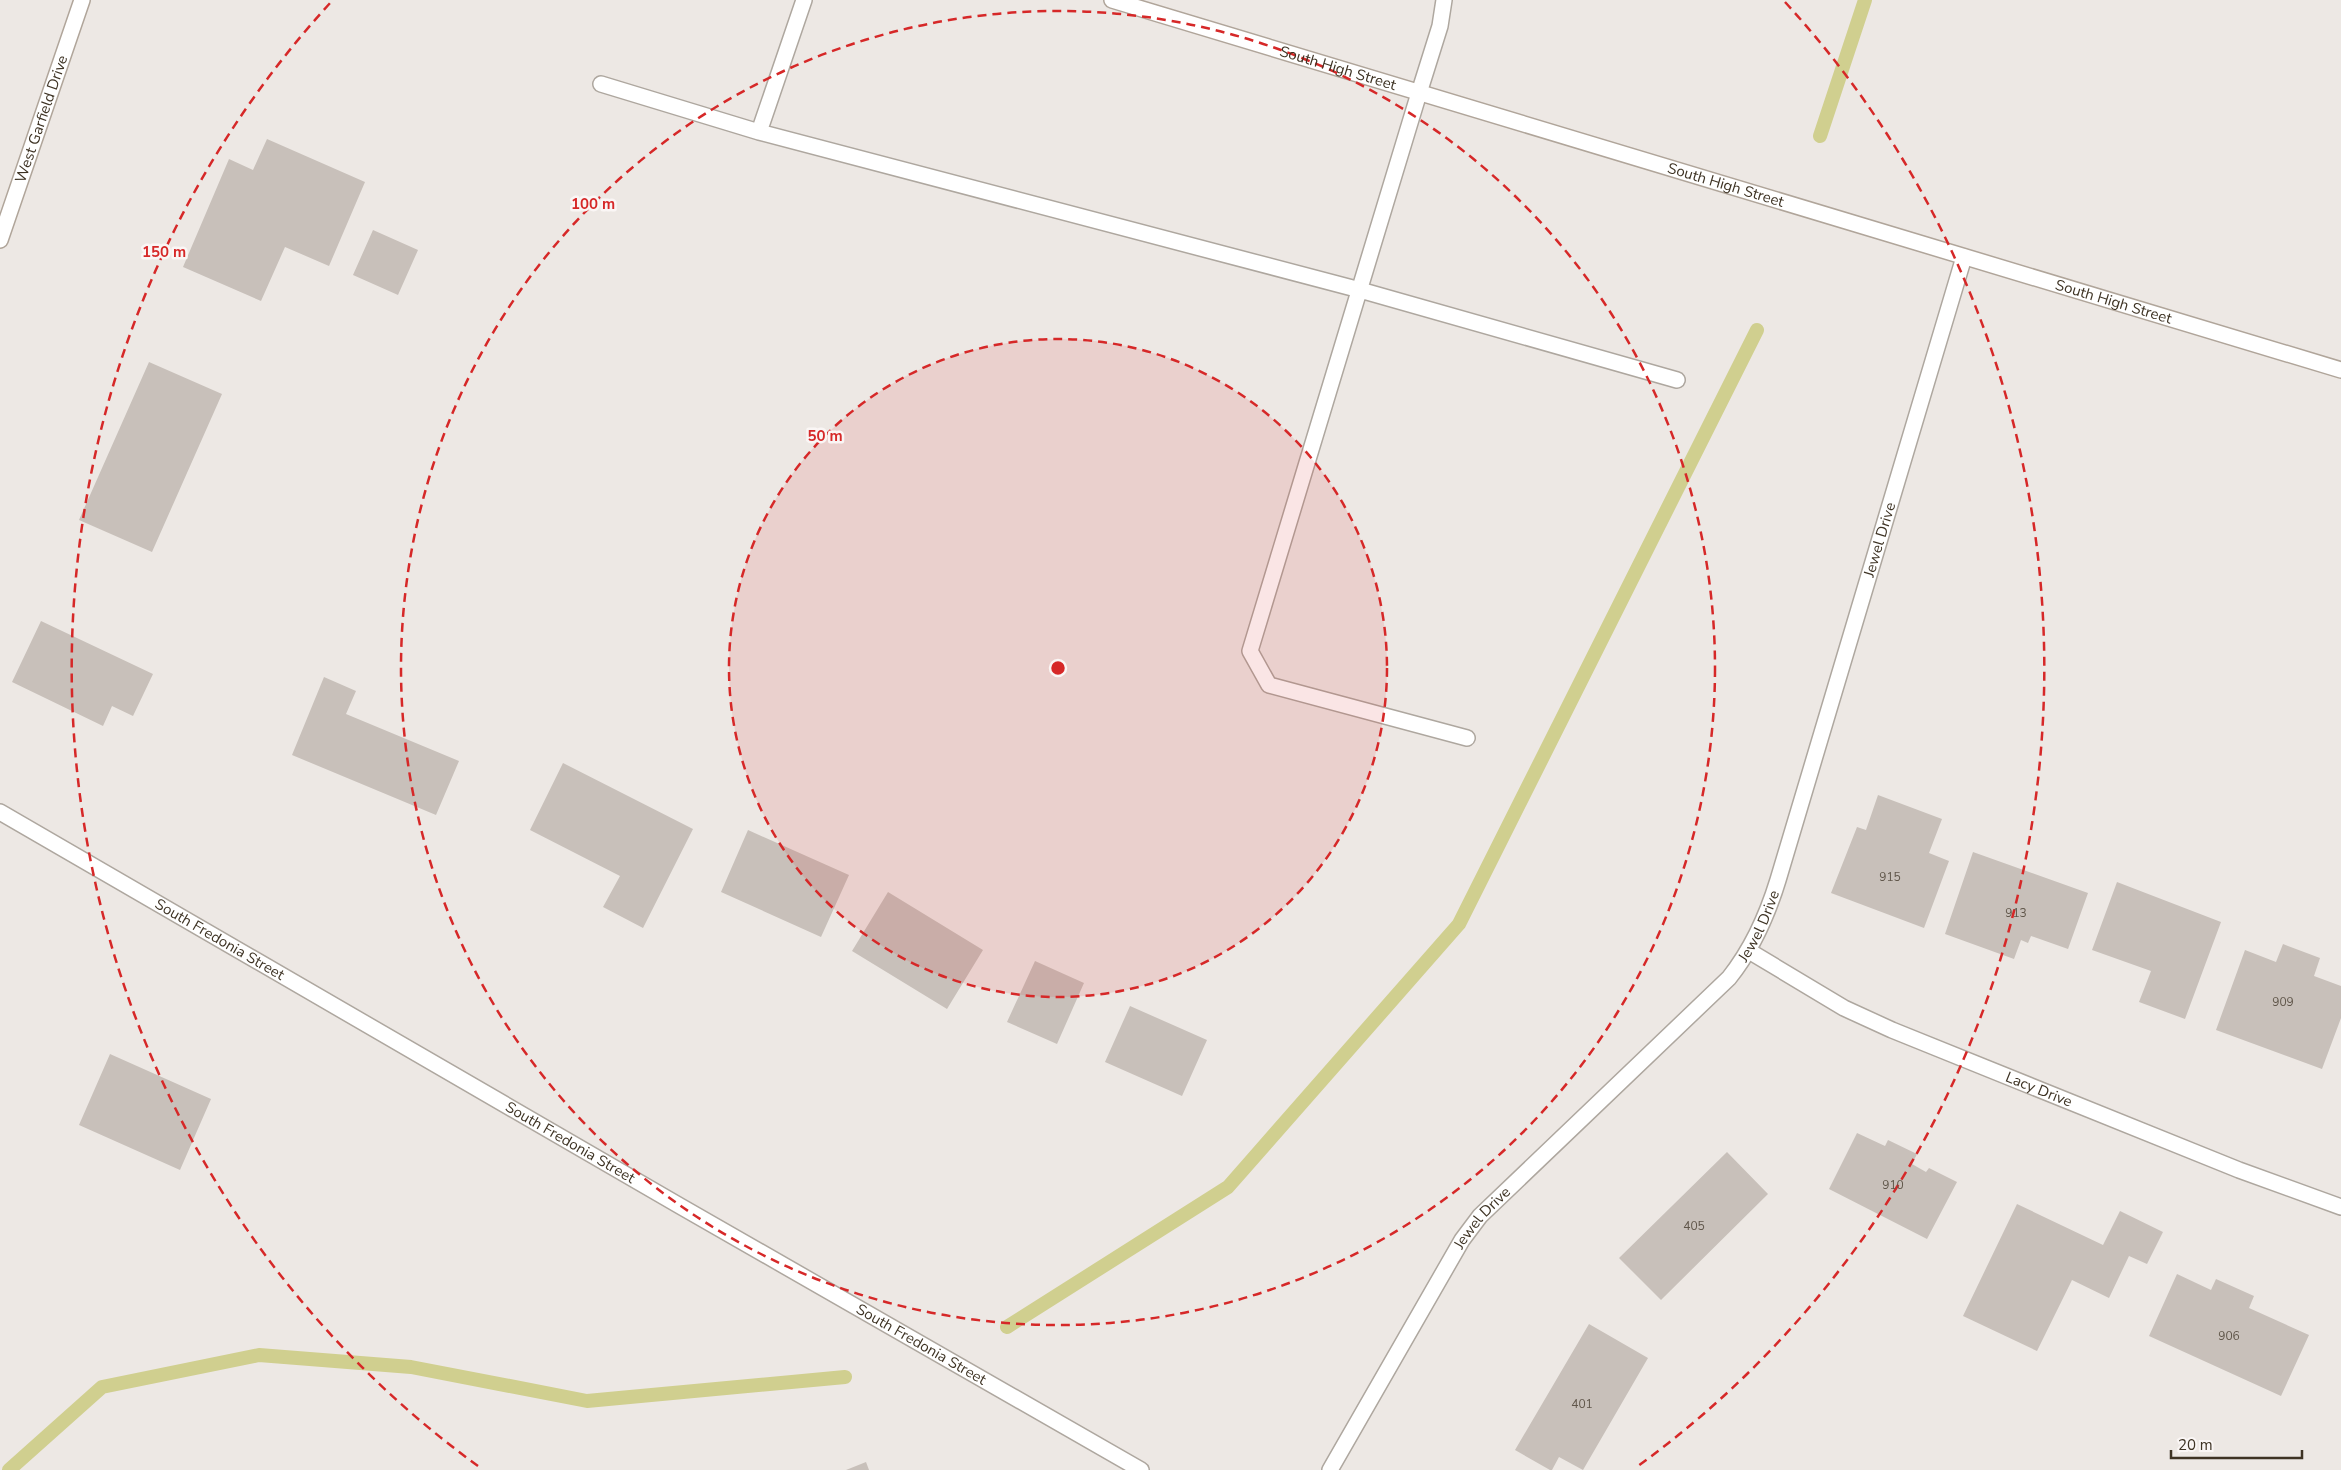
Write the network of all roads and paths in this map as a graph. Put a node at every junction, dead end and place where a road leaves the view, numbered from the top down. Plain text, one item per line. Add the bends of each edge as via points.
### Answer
1 (82, 0) edge
2 (804, 0) edge
3 (1112, 0) edge
4 (1444, 0) edge
5 (601, 84) dead end
6 (1419, 93) junction
7 (759, 132) junction
8 (0, 240) edge
9 (1964, 257) junction
10 (1360, 290) junction
11 (2341, 370) edge
12 (1677, 380) dead end
13 (1467, 738) dead end
14 (0, 812) edge
15 (1749, 951) junction
16 (2341, 1207) edge
17 (1141, 1470) edge
18 (1330, 1470) edge

1 - 8 street, West Garfield Drive
2 - 7 street
3 - 6 street, South High Street
4 - 6 street via 1440,26
5 - 7 street
6 - 9 street, South High Street
6 - 10 street
7 - 10 street
9 - 11 street, South High Street
9 - 15 street, Jewel Drive via 1773,897
10 - 12 street
10 - 13 street via 1250,651 1268,685
14 - 17 street, South Fredonia Street
15 - 16 street, Lacy Drive via 1844,1008 1892,1030 2240,1170
15 - 18 street, Jewel Drive via 1729,978 1480,1216 1462,1240

